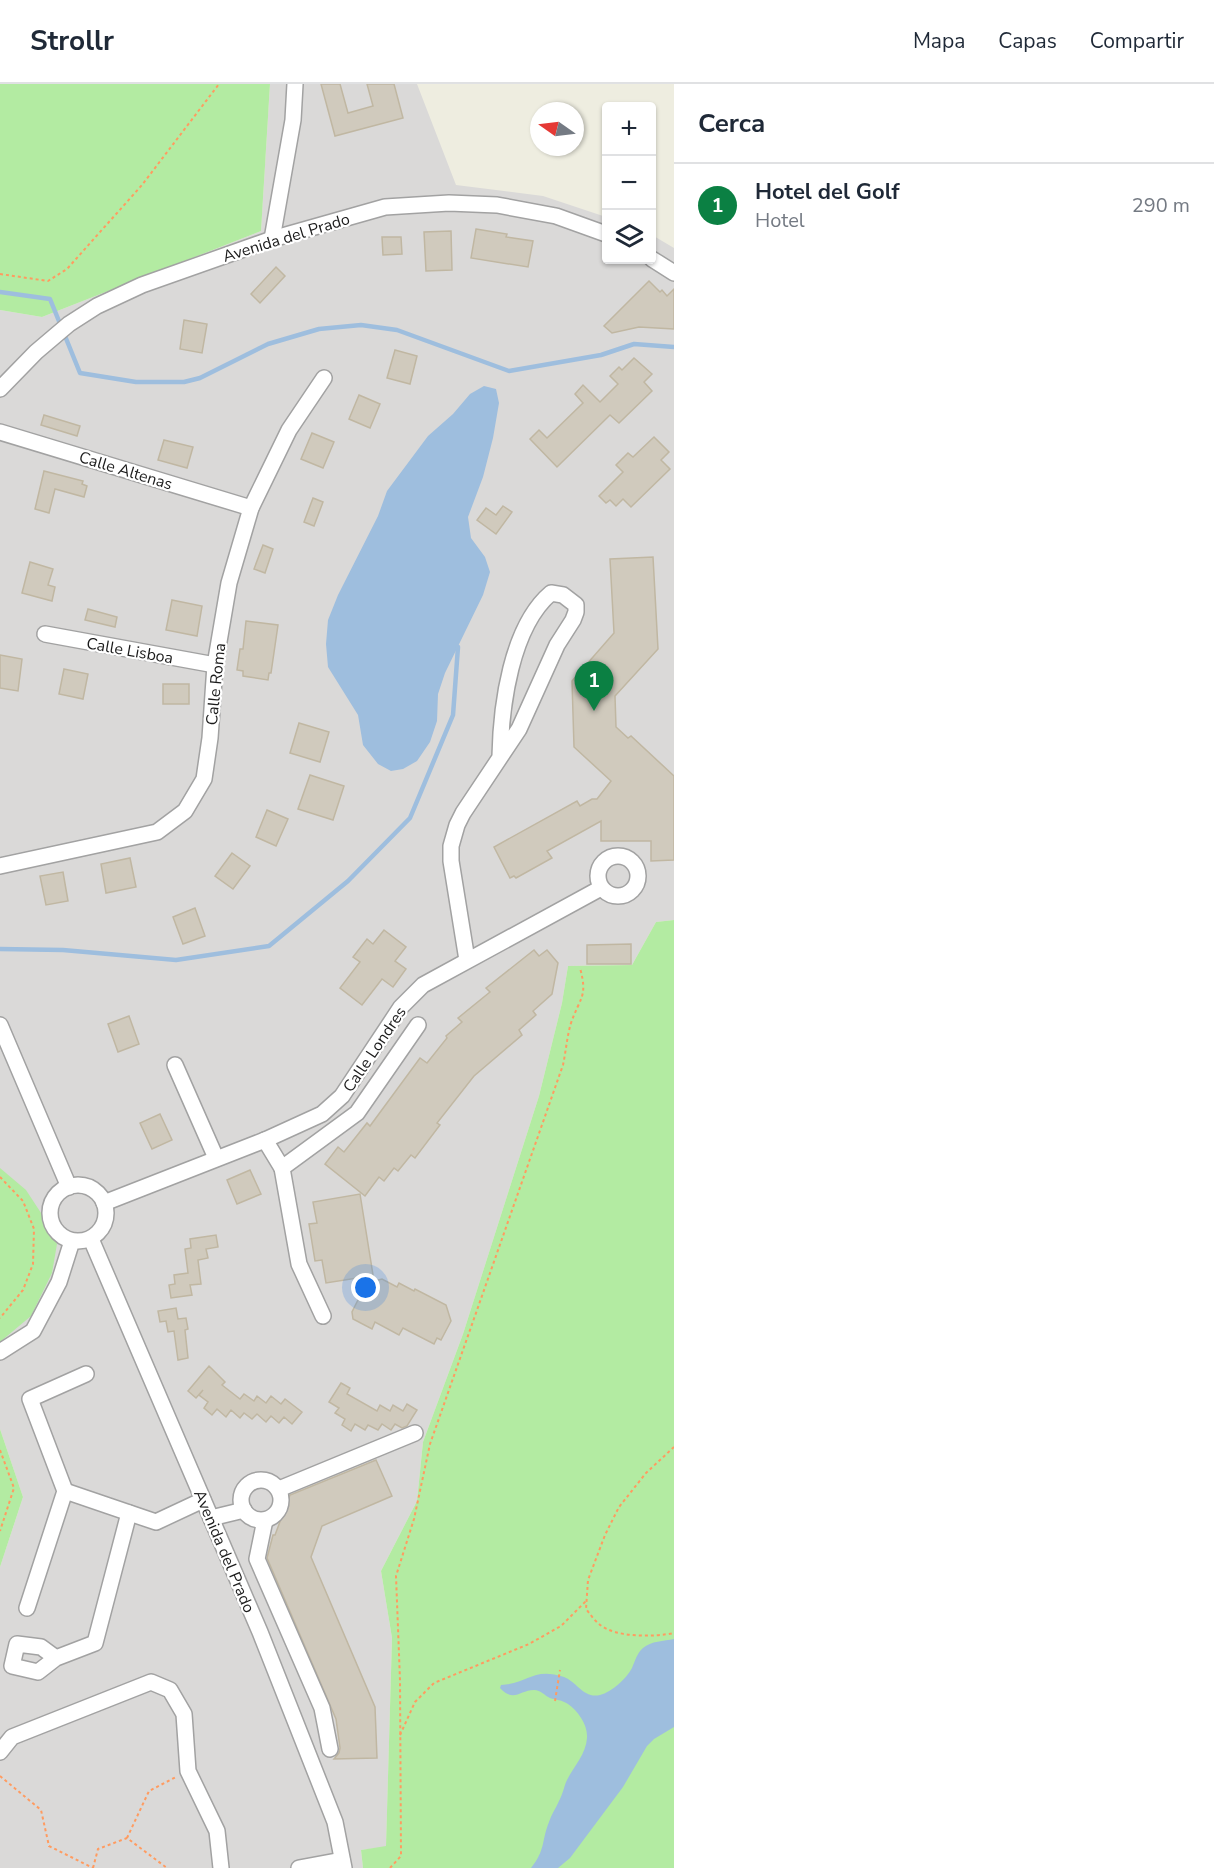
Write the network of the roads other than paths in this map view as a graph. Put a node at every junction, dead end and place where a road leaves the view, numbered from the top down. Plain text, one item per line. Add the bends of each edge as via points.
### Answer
1 (296, 84) edge
2 (602, 233) edge
3 (272, 239) junction
4 (656, 262) edge
5 (674, 273) edge
6 (324, 378) dead end
7 (0, 389) edge
8 (0, 432) edge
9 (251, 508) junction
10 (45, 634) dead end
11 (215, 665) junction
12 (500, 756) junction
13 (0, 866) edge
14 (601, 888) dead end
15 (467, 960) junction
16 (0, 1025) edge
17 (418, 1025) dead end
18 (175, 1065) dead end
19 (265, 1140) junction
20 (216, 1158) junction
21 (282, 1168) junction
22 (69, 1187) junction
23 (104, 1203) junction
24 (91, 1239) junction
25 (72, 1241) junction
26 (323, 1316) dead end
27 (0, 1352) edge
28 (86, 1374) dead end
29 (415, 1433) dead end
30 (279, 1489) junction
31 (64, 1491) junction
32 (203, 1500) junction
33 (244, 1510) junction
34 (129, 1513) junction
35 (211, 1518) junction
36 (265, 1520) junction
37 (27, 1608) dead end
38 (56, 1658) dead end
39 (330, 1749) dead end
40 (0, 1752) edge
41 (343, 1864) edge
42 (221, 1868) edge
43 (299, 1868) edge

1 - 3 street
2 - 3 street, Avenida del Prado via 556,216 497,205 449,203 385,207
3 - 7 street, Avenida del Prado via 142,285 97,306 36,352
4 - 5 street
6 - 9 street, Calle Roma via 289,430
8 - 9 street, Calle Altenas
9 - 11 street, Calle Roma via 229,583
10 - 11 street, Calle Lisboa
11 - 13 street, Calle Roma via 204,779 185,811 157,832
12 - 12 street via 501,718 517,644 542,600 551,593 563,595 576,605 576,612 519,729
12 - 15 street via 463,813 451,846 452,876
14 - 15 street, Calle Londres
15 - 19 street, Calle Londres via 423,985 401,1007 342,1096 322,1114
16 - 22 street
17 - 21 street via 357,1113
18 - 20 street
19 - 20 street, Calle Londres
19 - 21 street
20 - 23 street, Calle Londres
21 - 26 street via 299,1263
22 - 23 street via 90,1188
22 - 25 street via 58,1193 50,1215 53,1227
23 - 24 street via 106,1217 101,1230
24 - 25 street
24 - 32 street, Avenida del Prado
25 - 27 street via 59,1282 33,1331
28 - 31 street via 30,1399
29 - 30 street
30 - 33 street via 269,1481 256,1480 246,1486 241,1498
30 - 36 street via 280,1508
31 - 34 street
31 - 37 street
32 - 34 street via 156,1522
32 - 35 street, Avenida del Prado
33 - 35 street
33 - 36 street via 257,1520
34 - 38 street via 96,1643
35 - 41 street, Avenida del Prado via 335,1822
36 - 39 street via 257,1559 322,1708
40 - 42 street via 12,1737 151,1682 170,1690 184,1714 188,1771 217,1830
41 - 43 street

